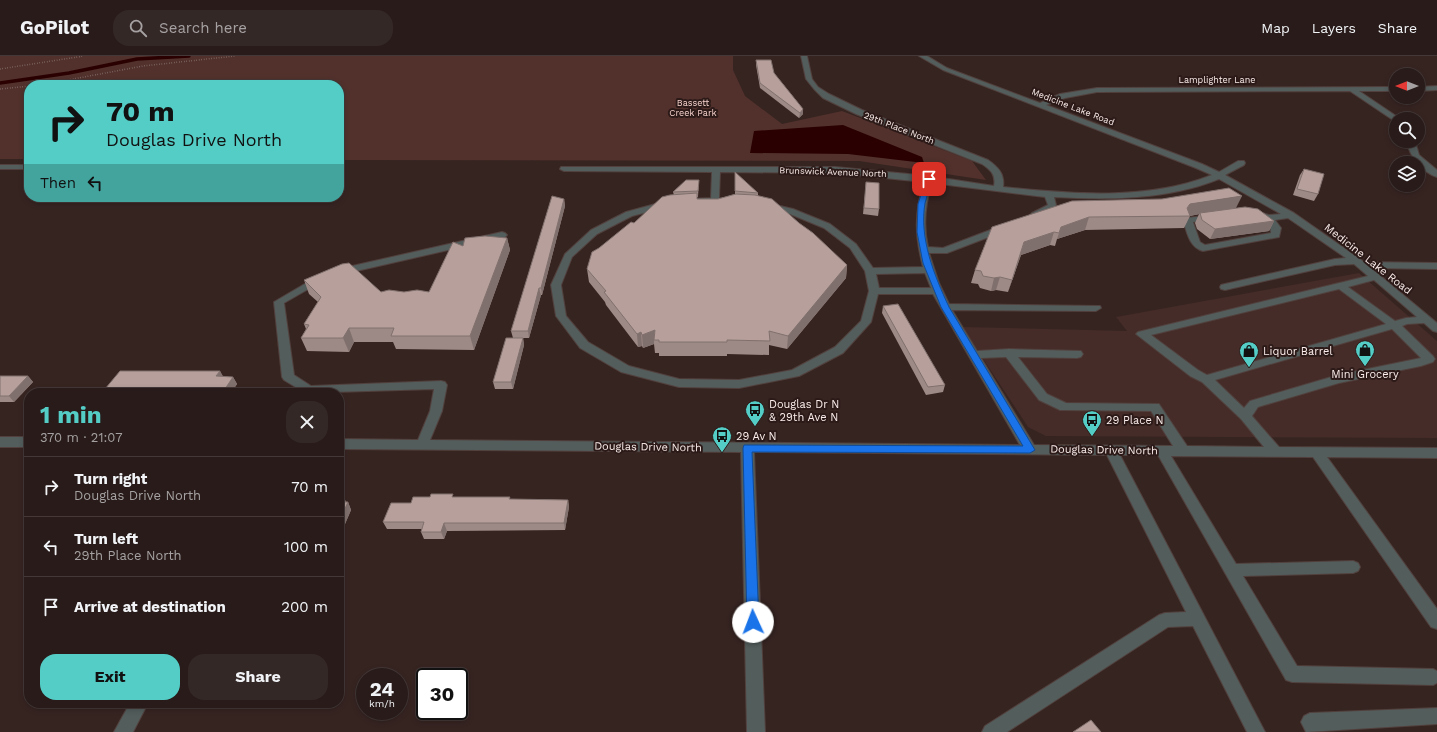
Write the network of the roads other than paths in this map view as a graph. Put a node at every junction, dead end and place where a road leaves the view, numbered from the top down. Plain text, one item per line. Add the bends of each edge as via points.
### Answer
1 (804, 56) edge
2 (922, 56) edge
3 (1437, 88) edge
4 (1351, 89) junction
5 (1389, 89) edge
6 (1425, 89) edge
7 (1040, 105) junction
8 (1389, 115) edge
9 (1411, 148) edge
10 (1241, 163) dead end
11 (0, 167) edge
12 (24, 167) edge
13 (564, 169) dead end
14 (716, 169) junction
15 (1437, 174) edge
16 (1219, 175) junction
17 (929, 179) junction
18 (998, 189) junction
19 (1048, 195) junction
20 (715, 200) junction
21 (1248, 213) edge
22 (1225, 215) edge
23 (1290, 215) junction
24 (1027, 218) edge
25 (1269, 218) junction
26 (1013, 224) edge
27 (502, 235) dead end
28 (924, 250) junction
29 (1358, 263) junction
30 (1437, 266) edge
31 (930, 270) junction
32 (870, 271) junction
33 (1375, 277) junction
34 (1341, 286) junction
35 (1225, 287) dead end
36 (874, 291) junction
37 (937, 291) junction
38 (945, 307) junction
39 (1096, 308) dead end
40 (1427, 320) junction
41 (1394, 325) junction
42 (1437, 329) edge
43 (1009, 353) junction
44 (1077, 354) dead end
45 (974, 355) junction
46 (1206, 379) junction
47 (304, 388) edge
48 (344, 389) edge
49 (1245, 416) junction
50 (0, 442) edge
51 (24, 442) edge
52 (344, 444) edge
53 (422, 445) junction
54 (747, 448) junction
55 (1030, 450) junction
56 (1111, 450) junction
57 (1162, 451) junction
58 (1183, 451) junction
59 (1276, 452) junction
60 (1317, 452) junction
61 (1437, 453) edge
62 (1353, 567) dead end
63 (1231, 570) junction
64 (1430, 603) edge
65 (1197, 619) junction
66 (1437, 622) edge
67 (1433, 677) dead end
68 (136, 708) edge
69 (1437, 716) edge
70 (123, 732) edge
71 (756, 732) edge
72 (991, 732) edge
73 (1256, 732) edge
74 (1315, 732) edge

1 - 18 street, 29th Place North via 809,79 826,96 858,112 985,162 999,174
2 - 7 street, Medicine Lake Road via 945,69
3 - 6 street
4 - 5 street, Lamplighter Lane
4 - 7 street, Lamplighter Lane via 1097,90 1063,96
4 - 8 street
7 - 16 street, Medicine Lake Road
9 - 15 street via 1416,157
10 - 16 street
11 - 12 street
13 - 14 street, Brunswick Avenue North
14 - 17 street, Brunswick Avenue North via 857,171
14 - 20 street
16 - 19 street, Brunswick Avenue North via 1179,188 1148,193 1113,196
16 - 23 street, Medicine Lake Road
17 - 18 street, Brunswick Avenue North
17 - 28 street via 922,204 920,232
18 - 19 street, Brunswick Avenue North
19 - 24 street via 1051,207
20 - 32 street via 755,202 793,212 827,226 853,246
20 - 36 street via 670,203 629,214 594,232 568,256 556,285 561,316 584,345 624,369 679,383 739,384 795,372 839,350 866,322
21 - 25 street
22 - 25 street via 1188,220 1196,243 1203,248 1276,235 1276,228
23 - 25 street
23 - 29 street, Medicine Lake Road
26 - 28 street via 944,251
27 - 47 street via 323,276 279,302 288,377
28 - 31 street
29 - 30 street
29 - 33 street, Medicine Lake Road
29 - 35 street via 1335,262
31 - 32 street
31 - 37 street
32 - 36 street
33 - 34 street
33 - 40 street, Medicine Lake Road
34 - 41 street
34 - 46 street via 1142,334
36 - 37 street
37 - 38 street
38 - 39 street
38 - 45 street
40 - 41 street via 1406,321
40 - 42 street, Medicine Lake Road
41 - 46 street
41 - 49 street via 1429,359 1338,379 1254,404
43 - 44 street
43 - 45 street
43 - 58 street via 1043,397 1064,407 1155,407
45 - 55 street
46 - 49 street
48 - 53 street via 441,385 436,411
49 - 59 street
50 - 51 street
52 - 53 street, Douglas Drive North
53 - 54 street, Douglas Drive North
54 - 55 street, Douglas Drive North
54 - 71 street
55 - 56 street, Douglas Drive North
56 - 57 street, Douglas Drive North
56 - 65 street
57 - 58 street, Douglas Drive North
57 - 63 street
58 - 59 street, Douglas Drive North
59 - 60 street, Douglas Drive North
60 - 61 street, Douglas Drive North
60 - 64 street
62 - 63 street
63 - 67 street via 1292,674
64 - 66 street
65 - 72 street via 1165,620
65 - 73 street
68 - 70 street
69 - 74 street via 1310,722

